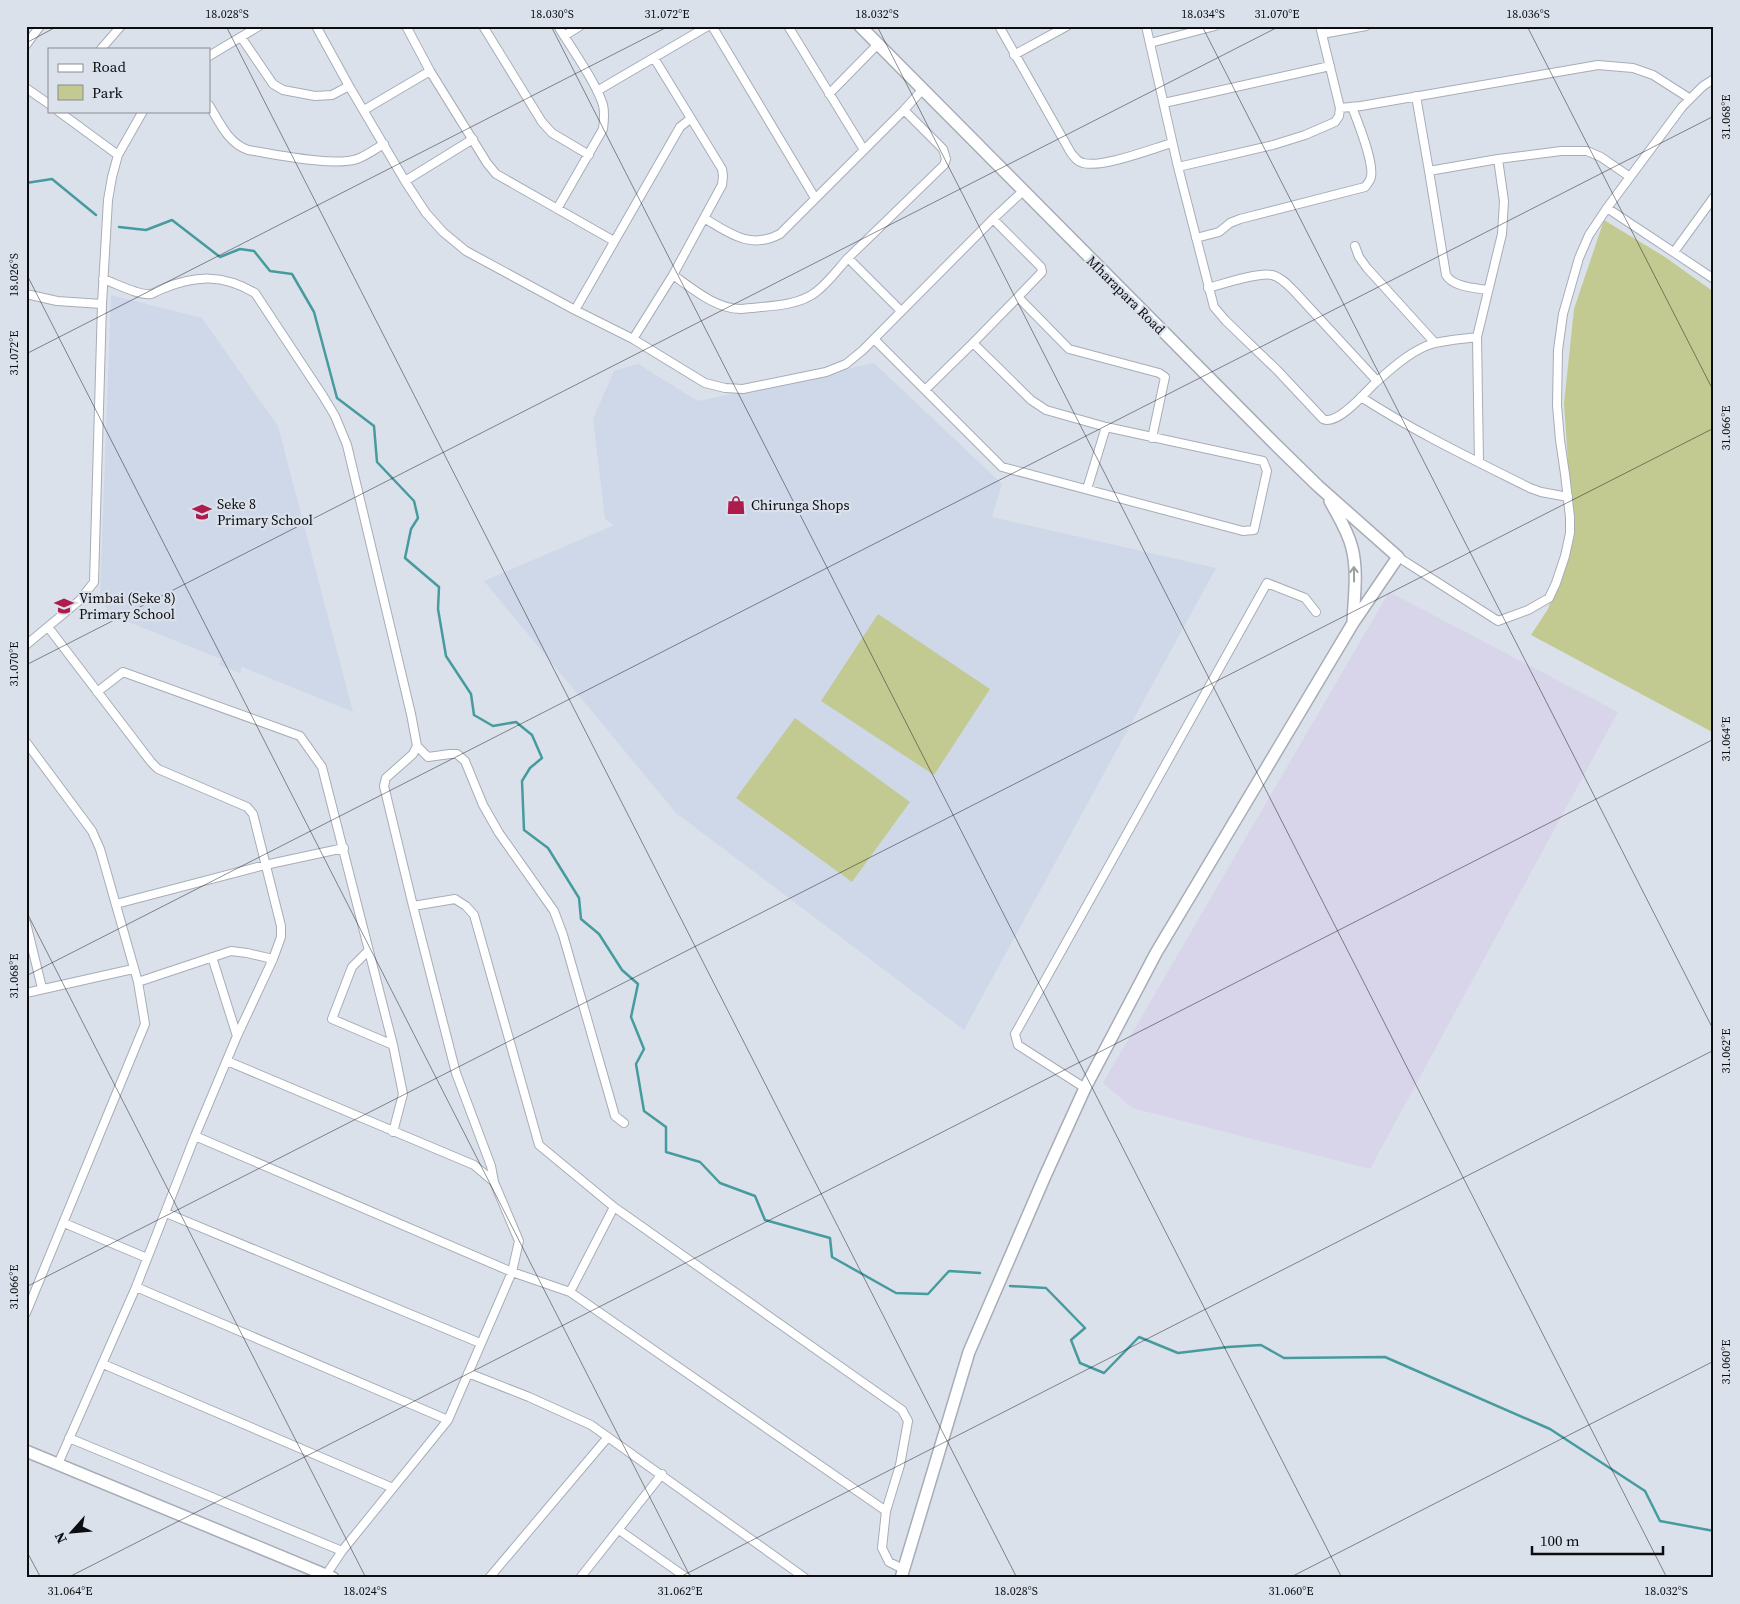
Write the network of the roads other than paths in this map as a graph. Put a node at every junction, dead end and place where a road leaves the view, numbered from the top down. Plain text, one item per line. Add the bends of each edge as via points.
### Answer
1 (40, 26) edge
2 (121, 26) edge
3 (259, 26) edge
4 (316, 26) edge
5 (406, 26) edge
6 (483, 26) edge
7 (558, 26) edge
8 (580, 26) edge
9 (708, 26) edge
10 (712, 26) edge
11 (788, 26) edge
12 (860, 26) edge
13 (999, 26) edge
14 (1067, 26) edge
15 (1146, 26) edge
16 (1215, 26) edge
17 (1366, 26) edge
18 (1321, 30) edge
19 (564, 36) junction
20 (241, 37) junction
21 (1150, 43) junction
22 (878, 44) junction
23 (26, 45) edge
24 (102, 48) edge
25 (210, 55) edge
26 (1014, 55) junction
27 (654, 58) junction
28 (1330, 66) junction
29 (430, 71) junction
30 (1714, 79) edge
31 (349, 86) junction
32 (26, 88) edge
33 (923, 89) junction
34 (597, 91) junction
35 (829, 94) junction
36 (1416, 96) junction
37 (1689, 98) junction
38 (48, 103) edge
39 (1164, 103) junction
40 (210, 107) edge
41 (1352, 107) junction
42 (1340, 108) junction
43 (364, 110) junction
44 (904, 110) junction
45 (59, 112) edge
46 (139, 112) edge
47 (690, 119) junction
48 (473, 140) junction
49 (1172, 143) junction
50 (384, 144) junction
51 (864, 150) junction
52 (118, 155) junction
53 (589, 155) junction
54 (1498, 160) junction
55 (1178, 167) junction
56 (1429, 171) junction
57 (1630, 177) junction
58 (405, 181) junction
59 (1023, 191) junction
60 (1714, 197) edge
61 (815, 198) junction
62 (1606, 208) junction
63 (557, 209) junction
64 (704, 218) junction
65 (993, 219) junction
66 (1196, 238) junction
67 (614, 242) junction
68 (1356, 246) dead end
69 (1674, 252) junction
70 (848, 258) junction
71 (673, 276) junction
72 (103, 279) junction
73 (1714, 279) edge
74 (1208, 288) junction
75 (1488, 290) junction
76 (26, 294) edge
77 (1018, 297) junction
78 (102, 304) junction
79 (574, 310) junction
80 (901, 311) junction
81 (1477, 337) junction
82 (633, 339) junction
83 (874, 339) junction
84 (973, 343) junction
85 (1435, 343) junction
86 (1377, 381) junction
87 (924, 390) junction
88 (1361, 397) junction
89 (1106, 427) junction
90 (1152, 438) junction
91 (1479, 462) junction
92 (1318, 486) junction
93 (1087, 489) junction
94 (1568, 497) junction
95 (1398, 557) junction
96 (1316, 612) dead end
97 (1353, 623) junction
98 (48, 627) junction
99 (26, 645) edge
100 (97, 692) junction
101 (26, 742) edge
102 (417, 746) junction
103 (29, 752) edge
104 (344, 848) junction
105 (265, 866) junction
106 (116, 904) junction
107 (413, 906) junction
108 (26, 923) edge
109 (368, 951) junction
110 (212, 957) junction
111 (273, 959) junction
112 (133, 968) junction
113 (138, 982) junction
114 (42, 988) junction
115 (26, 993) edge
116 (237, 1036) junction
117 (393, 1045) junction
118 (227, 1061) junction
119 (1085, 1088) junction
120 (624, 1123) dead end
121 (393, 1132) junction
122 (195, 1136) junction
123 (494, 1182) junction
124 (614, 1207) junction
125 (166, 1213) junction
126 (64, 1223) junction
127 (147, 1258) junction
128 (512, 1272) junction
129 (136, 1287) junction
130 (570, 1292) junction
131 (26, 1313) edge
132 (480, 1343) junction
133 (103, 1364) junction
134 (468, 1372) junction
135 (448, 1420) junction
136 (608, 1437) junction
137 (68, 1438) junction
138 (26, 1450) edge
139 (58, 1464) junction
140 (662, 1474) junction
141 (393, 1488) junction
142 (886, 1511) junction
143 (619, 1530) junction
144 (342, 1551) junction
145 (901, 1575) edge
146 (329, 1576) edge
147 (489, 1578) edge
148 (580, 1578) edge
149 (687, 1578) edge
150 (805, 1578) edge

1 - 23 street
2 - 24 street
3 - 20 street
4 - 31 street
5 - 29 street
6 - 53 street via 542,122 552,133
7 - 19 street
8 - 19 street
9 - 27 street
10 - 61 street
11 - 35 street
12 - 22 main road, Mharapara Road
13 - 26 street
14 - 26 street
15 - 21 street
16 - 21 street
17 - 18 street
18 - 28 street
19 - 34 street
20 - 25 street
20 - 31 street via 273,84 283,90 315,96 332,95
21 - 39 street
22 - 33 main road, Mharapara Road
22 - 35 street
26 - 49 street via 1078,161 1108,162
27 - 34 street
27 - 47 street
28 - 39 street
28 - 42 street
29 - 43 street
29 - 48 street
30 - 37 street
31 - 43 street
32 - 38 street
33 - 44 street
33 - 59 main road, Mharapara Road
34 - 53 street via 603,106 603,129
35 - 51 street
36 - 37 street via 1598,66 1633,68 1653,75
36 - 41 street
36 - 56 street
37 - 57 street
39 - 49 street
40 - 50 street via 232,141 248,150 346,162
41 - 42 street
41 - 66 street via 1372,175 1365,187 1230,223 1220,232
42 - 55 street via 1335,122 1305,135 1273,146
43 - 50 street
44 - 51 street
44 - 70 street via 943,149 944,165
45 - 52 street
46 - 52 street
47 - 64 street via 722,169 723,176 722,185
47 - 67 street via 680,127
48 - 58 street
48 - 63 street via 496,174
49 - 55 street
50 - 58 street
51 - 61 street
52 - 72 street via 108,200
53 - 63 street
54 - 56 street
54 - 57 street via 1587,151
54 - 75 street via 1504,216
55 - 66 street
56 - 75 street via 1446,275 1463,285
57 - 62 street
58 - 79 street via 426,213 466,251
59 - 65 street
59 - 92 main road, Mharapara Road
60 - 69 street
61 - 64 street via 780,234 765,240 746,241
62 - 69 street
62 - 94 street via 1579,258 1563,314 1558,350 1557,405
63 - 67 street
64 - 71 street
65 - 77 street via 1041,267 1042,272
65 - 80 street
66 - 74 street
67 - 79 street
68 - 85 street via 1359,258 1367,268
69 - 73 street
70 - 71 street via 825,284 802,300 741,309 720,305
70 - 80 street
71 - 82 street
72 - 78 street
72 - 102 street via 142,294 152,294 213,277 232,281 255,293 323,396 347,444
74 - 86 street via 1270,274 1280,279
74 - 88 street via 1218,313 1322,419 1337,418
75 - 81 street
76 - 78 street via 58,301
77 - 84 street
77 - 90 street via 1069,349 1165,377
78 - 98 street via 94,582 80,600
79 - 82 street
80 - 83 street
81 - 85 street
81 - 91 street
82 - 83 street via 705,383 743,389 826,372 846,364
83 - 87 street
84 - 87 street
84 - 89 street via 1037,405
85 - 86 street via 1412,353
86 - 88 street
87 - 93 street via 1002,467
88 - 91 street via 1402,423
89 - 90 street
89 - 93 street
90 - 93 street via 1262,461 1267,470 1254,530 1243,531
91 - 94 street via 1530,488
92 - 95 main road, Mharapara Road
97 -> 92 main road via 1355,573 1352,548 1338,516
94 - 95 street via 1570,534 1549,598 1498,621
95 - 97 main road
96 - 119 street via 1304,598 1268,583 1015,1034 1018,1045
97 - 119 main road via 1156,953
98 - 99 street
98 - 100 street
100 - 104 street via 123,672 300,736 322,767
100 - 105 street via 158,769 247,806 253,814
101 - 103 street
102 - 107 street via 413,754 386,778 384,786
102 - 120 street via 428,757 457,754 465,761 483,805 499,833 554,911 615,1116
103 - 106 street via 92,831
104 - 105 street
104 - 109 street
105 - 106 street
105 - 111 street via 281,926 281,937
106 - 112 street
107 - 123 street via 456,1073
107 - 124 street via 455,899 474,916 539,1145
108 - 114 street
109 - 117 street
109 - 117 street via 352,967 332,1019
110 - 111 street via 231,951
110 - 113 street
110 - 116 street
111 - 116 street
112 - 113 street
112 - 114 street
113 - 126 street via 145,1024
114 - 115 street
116 - 118 street
117 - 121 street via 403,1094
118 - 121 street
118 - 122 street
119 - 145 main road via 969,1352
121 - 123 street via 474,1165
122 - 125 street
122 - 128 street
123 - 128 street via 519,1241
124 - 130 street
124 - 142 street via 902,1410 908,1421 900,1465
125 - 127 street
125 - 132 street
126 - 127 street
126 - 131 street
127 - 129 street
128 - 130 street
128 - 132 street
129 - 133 street
129 - 135 street
130 - 142 street
132 - 134 street
133 - 137 street
133 - 141 street
134 - 135 street
134 - 136 street via 592,1425
135 - 141 street
136 - 140 street
136 - 147 street
137 - 139 street
137 - 144 street
138 - 139 main road
139 - 146 main road
140 - 143 street
140 - 150 street
141 - 144 street
142 - 145 street via 882,1548
143 - 148 street
143 - 149 street
144 - 146 street

